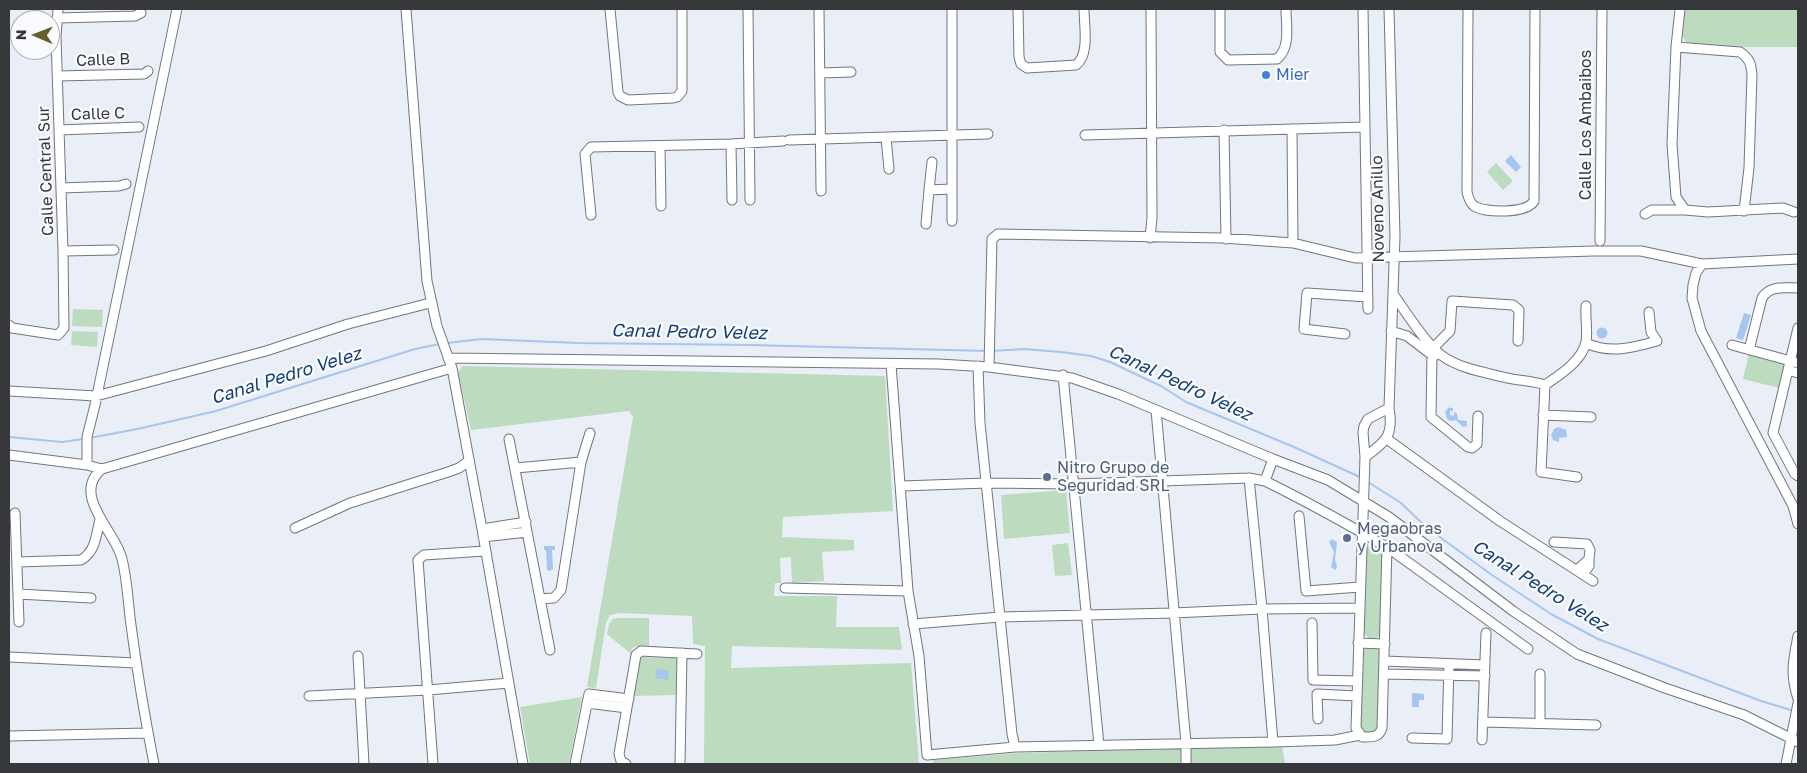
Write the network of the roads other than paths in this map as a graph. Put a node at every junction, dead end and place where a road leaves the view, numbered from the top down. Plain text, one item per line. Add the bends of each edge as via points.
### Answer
1 (177, 9) edge
2 (406, 9) edge
3 (610, 9) edge
4 (682, 9) edge
5 (748, 9) edge
6 (819, 9) edge
7 (952, 9) edge
8 (1018, 9) edge
9 (1084, 9) edge
10 (1151, 9) edge
11 (1220, 9) edge
12 (1286, 9) edge
13 (1363, 9) edge
14 (1389, 9) edge
15 (1468, 9) edge
16 (1535, 9) edge
17 (1602, 9) edge
18 (1680, 9) edge
19 (141, 12) dead end
20 (60, 13) edge
21 (1676, 47) junction
22 (57, 60) edge
23 (148, 71) dead end
24 (852, 72) dead end
25 (820, 73) junction
26 (58, 76) junction
27 (139, 127) dead end
28 (1364, 127) junction
29 (59, 130) junction
30 (1224, 130) junction
31 (1292, 130) junction
32 (988, 134) dead end
33 (1152, 134) junction
34 (952, 135) junction
35 (1085, 136) dead end
36 (886, 138) junction
37 (820, 140) junction
38 (749, 142) junction
39 (731, 144) junction
40 (660, 146) junction
41 (932, 162) dead end
42 (889, 169) dead end
43 (126, 184) dead end
44 (61, 188) junction
45 (952, 189) junction
46 (929, 190) junction
47 (821, 191) dead end
48 (732, 200) dead end
49 (750, 200) dead end
50 (661, 206) dead end
51 (1685, 210) junction
52 (1744, 211) junction
53 (1794, 212) dead end
54 (1645, 214) dead end
55 (591, 216) dead end
56 (952, 221) dead end
57 (926, 224) dead end
58 (1150, 238) junction
59 (1226, 238) junction
60 (1600, 241) dead end
61 (1293, 243) junction
62 (114, 250) dead end
63 (63, 251) junction
64 (1395, 257) junction
65 (1367, 258) junction
66 (1798, 259) edge
67 (1702, 264) junction
68 (1798, 288) edge
69 (1393, 294) junction
70 (1368, 296) junction
71 (430, 302) junction
72 (1586, 306) dead end
73 (1368, 309) dead end
74 (1649, 312) dead end
75 (9, 325) edge
76 (1798, 328) edge
77 (1391, 331) junction
78 (1345, 334) dead end
79 (1518, 341) dead end
80 (1586, 343) junction
81 (1732, 345) dead end
82 (1749, 350) junction
83 (1435, 352) junction
84 (448, 358) junction
85 (891, 364) junction
86 (989, 364) junction
87 (1792, 365) edge
88 (978, 366) junction
89 (452, 368) junction
90 (1798, 372) edge
91 (1063, 375) junction
92 (1545, 385) junction
93 (9, 391) edge
94 (96, 396) junction
95 (1390, 408) junction
96 (1156, 410) junction
97 (1543, 415) junction
98 (1478, 416) dead end
99 (1591, 417) dead end
100 (590, 433) dead end
101 (509, 439) dead end
102 (1387, 439) junction
103 (9, 455) edge
104 (1365, 457) junction
105 (1273, 459) junction
106 (469, 461) junction
107 (581, 462) junction
108 (87, 464) junction
109 (516, 468) junction
110 (102, 469) junction
111 (1798, 476) edge
112 (1577, 477) dead end
113 (1249, 478) junction
114 (1265, 481) junction
115 (1162, 482) junction
116 (987, 483) junction
117 (1075, 484) junction
118 (902, 486) junction
119 (1364, 500) junction
120 (15, 513) dead end
121 (1299, 516) dead end
122 (100, 519) junction
123 (526, 522) junction
124 (1798, 524) edge
125 (295, 528) dead end
126 (527, 532) junction
127 (483, 533) junction
128 (1363, 533) junction
129 (111, 537) junction
130 (1554, 542) dead end
131 (94, 543) junction
132 (1387, 547) junction
133 (485, 551) junction
134 (17, 562) junction
135 (1580, 572) junction
136 (1593, 581) dead end
137 (1360, 587) junction
138 (785, 588) dead end
139 (908, 591) junction
140 (18, 594) junction
141 (91, 598) dead end
142 (540, 599) junction
143 (1262, 608) junction
144 (1359, 608) junction
145 (1173, 613) junction
146 (1086, 614) junction
147 (1000, 617) junction
148 (19, 622) dead end
149 (1312, 623) dead end
150 (913, 624) junction
151 (1486, 633) dead end
152 (1798, 636) edge
153 (1358, 643) junction
154 (1385, 644) junction
155 (1528, 649) dead end
156 (550, 650) dead end
157 (682, 653) junction
158 (697, 654) dead end
159 (358, 656) dead end
160 (9, 657) edge
161 (1384, 661) junction
162 (136, 663) junction
163 (1449, 664) junction
164 (1484, 665) junction
165 (1384, 674) junction
166 (1540, 674) dead end
167 (1449, 675) junction
168 (1485, 676) junction
169 (1357, 681) junction
170 (509, 683) junction
171 (428, 690) junction
172 (360, 693) junction
173 (309, 696) dead end
174 (1357, 696) junction
175 (588, 698) junction
176 (629, 699) junction
177 (1798, 703) edge
178 (627, 708) junction
179 (1318, 719) dead end
180 (1484, 722) junction
181 (1540, 722) junction
182 (1596, 725) dead end
183 (148, 733) junction
184 (1360, 735) junction
185 (9, 736) edge
186 (1412, 738) dead end
187 (1482, 740) dead end
188 (1795, 740) edge
189 (1272, 742) junction
190 (1186, 743) junction
191 (1099, 745) junction
192 (1015, 747) junction
193 (927, 760) edge
194 (154, 764) edge
195 (364, 764) edge
196 (433, 764) edge
197 (523, 764) edge
198 (575, 764) edge
199 (626, 764) edge
200 (680, 764) edge
201 (1186, 764) edge
202 (1786, 764) edge

1 - 94 street
2 - 71 street
3 - 4 street via 618,97 628,100 674,98 679,94 682,87
5 - 38 street
6 - 25 street
7 - 34 street
8 - 9 street via 1018,57 1027,68 1076,65 1082,60
10 - 33 street
11 - 12 street via 1220,52 1228,60 1277,59 1283,54 1286,47
13 - 28 street, Noveno Anillo
14 - 64 street, Noveno Anillo
15 - 16 street via 1467,192 1474,206 1491,210 1525,208 1534,200
17 - 60 street, Calle Los Ambaibos
18 - 21 street
19 - 20 street via 135,16
21 - 51 street via 1672,144 1676,198
21 - 52 street via 1740,52 1751,63 1749,160
22 - 26 street, Calle Central Sur
23 - 26 street, Calle B via 144,74
24 - 25 street
25 - 37 street
26 - 29 street, Calle Central Sur
27 - 29 street, Calle C
28 - 31 street
28 - 65 street, Noveno Anillo
29 - 44 street, Calle Central Sur
30 - 31 street
30 - 33 street
30 - 59 street
31 - 61 street
32 - 34 street
33 - 35 street
33 - 58 street
34 - 36 street
34 - 45 street
36 - 37 street
36 - 42 street
37 - 38 street
37 - 47 street
38 - 39 street
38 - 49 street
39 - 40 street
39 - 48 street
40 - 50 street
40 - 55 street via 591,147 587,150
41 - 46 street
43 - 44 street
44 - 63 street, Calle Central Sur
45 - 46 street
45 - 56 street
46 - 57 street
51 - 52 street
51 - 54 street via 1652,210
52 - 53 street via 1783,208
58 - 59 street
58 - 86 street via 995,236 992,239
59 - 61 street
61 - 65 street
62 - 63 street
63 - 75 street, Calle Central Sur via 64,328 58,335
64 - 65 street
64 - 67 street via 1641,251
64 - 69 street, Noveno Anillo
65 - 70 street, Noveno Anillo
66 - 67 street
67 - 124 street via 1696,273 1692,298 1701,331 1794,506
68 - 82 street via 1765,292
69 - 77 street, Noveno Anillo
69 - 83 street
70 - 73 street, Noveno Anillo
70 - 78 street via 1307,293 1304,329
71 - 84 street
71 - 94 street
72 - 80 street
74 - 80 street via 1651,332 1657,341 1620,350 1597,348
76 - 87 street
77 - 83 street
77 - 95 street, Noveno Anillo
79 - 83 street via 1517,306 1452,301 1450,331
80 - 92 street via 1578,358
81 - 82 street
82 - 87 street
83 - 92 street via 1482,372
83 - 98 street via 1431,417 1472,448 1477,444
84 - 85 street
84 - 89 street
85 - 88 street
85 - 118 street
86 - 88 street
86 - 91 street
87 - 90 street
87 - 111 street via 1773,433
88 - 116 street via 979,415
89 - 106 street
89 - 110 street
91 - 96 street
91 - 117 street
92 - 97 street
93 - 94 street
94 - 108 street via 87,436
95 - 102 street, Noveno Anillo via 1392,421
95 - 104 street via 1365,422
96 - 105 street
96 - 115 street
97 - 99 street
97 - 112 street via 1542,472
100 - 107 street
101 - 109 street
102 - 104 street
102 - 135 street via 1500,521
103 - 108 street
104 - 119 street
105 - 114 street
105 - 119 street via 1328,480
106 - 125 street via 459,468 350,504
106 - 127 street
107 - 109 street
107 - 142 street via 562,590 554,598
108 - 110 street
109 - 123 street
110 - 122 street via 94,475 91,484
113 - 114 street
113 - 115 street
113 - 143 street
114 - 128 street
115 - 117 street
115 - 145 street
116 - 117 street
116 - 118 street
116 - 147 street
117 - 146 street
118 - 139 street
119 - 128 street
119 - 188 street via 1513,611 1577,654 1744,714
120 - 134 street
121 - 137 street via 1306,591
122 - 129 street
122 - 131 street
123 - 126 street
123 - 127 street
126 - 127 street
126 - 142 street
127 - 133 street
128 - 132 street
128 - 137 street
129 - 131 street
129 - 162 street via 120,553
130 - 135 street via 1587,544 1589,566
131 - 134 street via 89,555 81,560
132 - 154 street
132 - 155 street
133 - 170 street
133 - 171 street via 424,555 418,560
134 - 140 street
135 - 136 street
137 - 144 street
138 - 139 street
139 - 150 street
140 - 141 street
140 - 148 street
142 - 156 street
143 - 144 street
143 - 145 street
143 - 189 street
144 - 153 street
145 - 146 street
145 - 190 street
146 - 147 street
146 - 191 street
147 - 150 street
147 - 192 street
149 - 169 street via 1313,680
150 - 193 street via 919,656
151 - 164 street
152 - 177 street via 1792,676
153 - 154 street
153 - 169 street
154 - 161 street
157 - 158 street
157 - 176 street via 638,653
157 - 200 street
159 - 172 street
160 - 162 street
161 - 163 street
161 - 165 street
162 - 183 street
163 - 164 street
163 - 167 street
164 - 168 street
165 - 167 street
165 - 184 street via 1381,732 1374,738
166 - 181 street
167 - 168 street
167 - 186 street via 1447,739
168 - 180 street
169 - 174 street
170 - 171 street
170 - 197 street
171 - 172 street
171 - 196 street
172 - 173 street
172 - 195 street
174 - 179 street via 1317,694
174 - 184 street via 1356,728
175 - 176 street
175 - 178 street
175 - 198 street
176 - 178 street
177 - 188 street via 1793,726
178 - 199 street via 619,754
180 - 181 street
180 - 187 street
181 - 182 street
183 - 185 street
183 - 194 street
184 - 189 street via 1335,740
188 - 202 street
189 - 190 street
190 - 191 street
190 - 201 street
191 - 192 street
192 - 193 street

